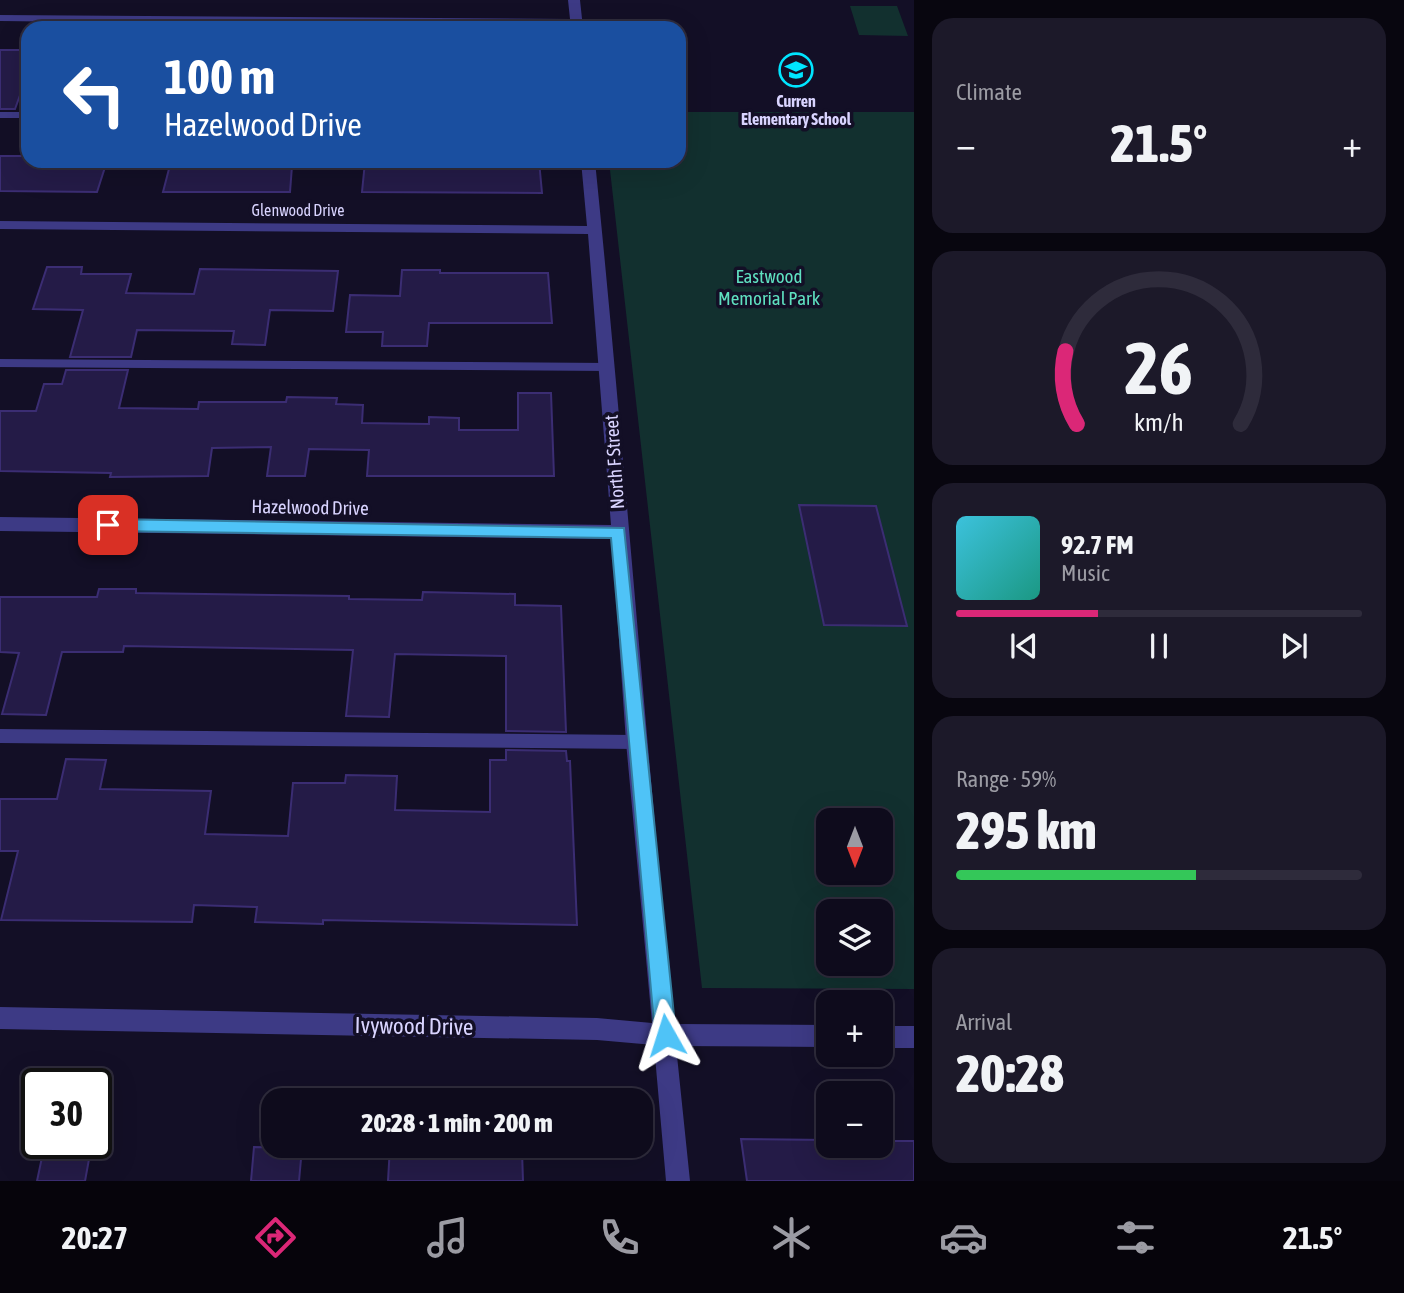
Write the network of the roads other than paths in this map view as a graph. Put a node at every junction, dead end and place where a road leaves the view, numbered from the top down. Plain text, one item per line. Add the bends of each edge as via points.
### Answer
1 (574, 0) edge
2 (0, 18) edge
3 (247, 21) edge
4 (577, 21) edge
5 (0, 114) edge
6 (21, 115) edge
7 (589, 168) edge
8 (0, 225) edge
9 (595, 230) junction
10 (0, 363) edge
11 (608, 367) junction
12 (0, 524) edge
13 (618, 532) junction
14 (0, 736) edge
15 (636, 742) junction
16 (0, 1018) edge
17 (666, 1035) junction
18 (816, 1036) edge
19 (893, 1037) edge
20 (914, 1037) edge
21 (678, 1181) edge

1 - 4 street
2 - 3 street
5 - 6 lane
7 - 9 street, North F Street
8 - 9 street, Glenwood Drive
9 - 11 street, North F Street
10 - 11 lane
11 - 13 street, North F Street
12 - 13 street, Hazelwood Drive
13 - 15 street, North F Street
14 - 15 lane
15 - 17 street, North F Street
16 - 17 street, Ivywood Drive via 597,1029
17 - 18 street, Ivywood Drive
17 - 21 street, North F Street
19 - 20 street

